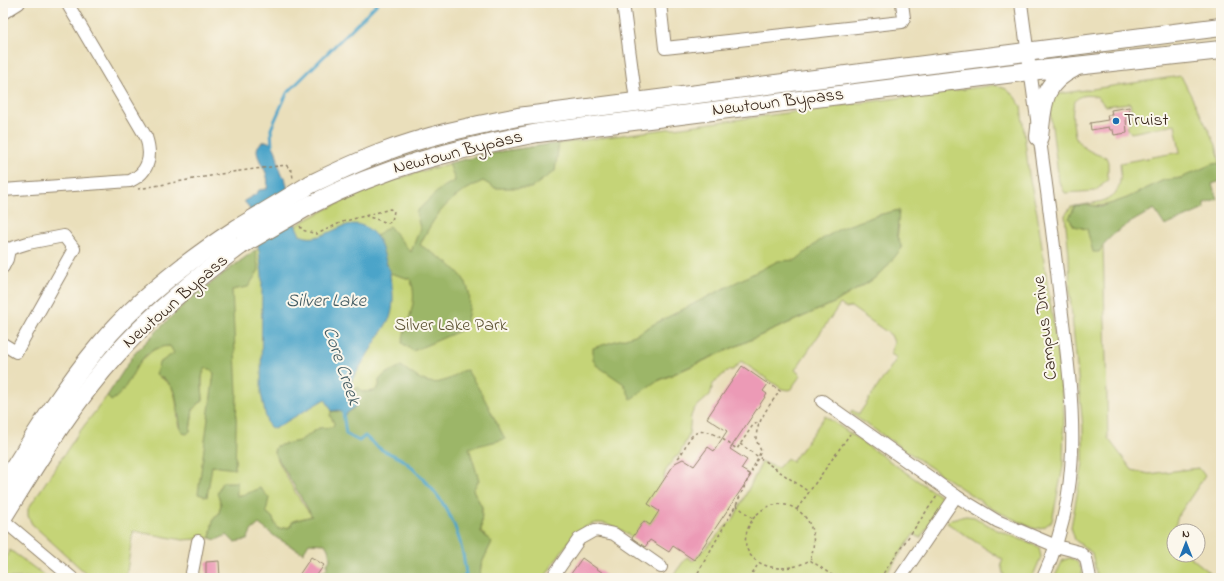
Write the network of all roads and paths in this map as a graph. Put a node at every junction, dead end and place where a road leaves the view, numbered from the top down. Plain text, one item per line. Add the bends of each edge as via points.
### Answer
1 (19, 3) edge
2 (67, 3) edge
3 (624, 3) edge
4 (660, 3) edge
5 (902, 3) edge
6 (1021, 3) edge
7 (3, 13) edge
8 (1221, 27) edge
9 (1221, 50) edge
10 (1028, 52) junction
11 (1077, 66) junction
12 (1030, 71) junction
13 (636, 101) junction
14 (1039, 137) junction
15 (259, 168) dead end
16 (293, 181) dead end
17 (3, 190) edge
18 (366, 216) junction
19 (298, 224) dead end
20 (6, 248) edge
21 (3, 267) edge
22 (3, 344) edge
23 (770, 384) dead end
24 (822, 401) dead end
25 (761, 420) junction
26 (851, 432) dead end
27 (740, 444) junction
28 (759, 457) junction
29 (678, 458) dead end
30 (3, 486) edge
31 (809, 492) junction
32 (938, 493) dead end
33 (956, 496) junction
34 (736, 505) junction
35 (797, 509) junction
36 (3, 518) edge
37 (753, 519) junction
38 (198, 541) dead end
39 (1056, 546) junction
40 (810, 560) junction
41 (758, 566) junction
42 (661, 567) dead end
43 (761, 568) dead end
44 (794, 570) dead end
45 (62, 574) edge
46 (72, 578) edge
47 (191, 578) edge
48 (552, 578) edge
49 (695, 578) edge
50 (749, 578) edge
51 (836, 578) edge
52 (880, 578) edge
53 (900, 578) edge
54 (1043, 578) edge
55 (1090, 578) edge

1 - 7 street
2 - 17 street via 146,137 150,155 148,165 141,174 130,181
3 - 13 street
4 - 5 street via 665,48 902,22
6 - 10 street, Campus Drive
8 - 10 highway, Newtown Bypass
9 - 11 highway, Newtown Bypass
10 - 12 street, Campus Drive
10 - 13 highway, Newtown Bypass
11 - 12 highway, Newtown Bypass
11 - 14 highway via 1054,80 1048,89 1043,104
12 - 14 street, Campus Drive
12 - 36 highway, Newtown Bypass, bridge via 741,109 586,126 501,140 420,160 381,173 312,204 241,245 195,279 149,320 115,356 50,440
13 - 30 highway, Newtown Bypass, bridge via 518,117 463,128 381,153 311,184 238,228 207,248 146,298 100,345 65,389
14 - 39 street, Campus Drive via 1055,250 1073,414 1072,468 1064,518
15 - 16 path via 286,165 292,171
18 - 18 path via 390,209 394,211 392,221 388,223
18 - 19 path via 342,222 317,234 302,230
20 - 21 street via 7,259
20 - 22 street via 64,236 74,249 16,352
23 - 25 path via 780,391
24 - 33 street
25 - 27 path via 753,425
25 - 28 path via 756,439 761,451
26 - 31 path
27 - 28 path
27 - 29 path via 737,449 711,432 700,432 691,437
28 - 31 path
28 - 34 path
31 - 35 path
32 - 52 path
33 - 39 street via 998,521
33 - 53 street
34 - 37 path
34 - 49 path
35 - 37 path via 791,506 774,506 761,511
35 - 40 path via 807,518 813,530
36 - 45 street
37 - 41 path via 748,530 747,544 750,556
38 - 47 street
39 - 54 street, Campus Drive
39 - 55 street via 1079,552 1086,558
40 - 44 path
40 - 51 path
41 - 43 path
41 - 50 path
42 - 48 street via 614,534 595,530 579,539
45 - 46 street

